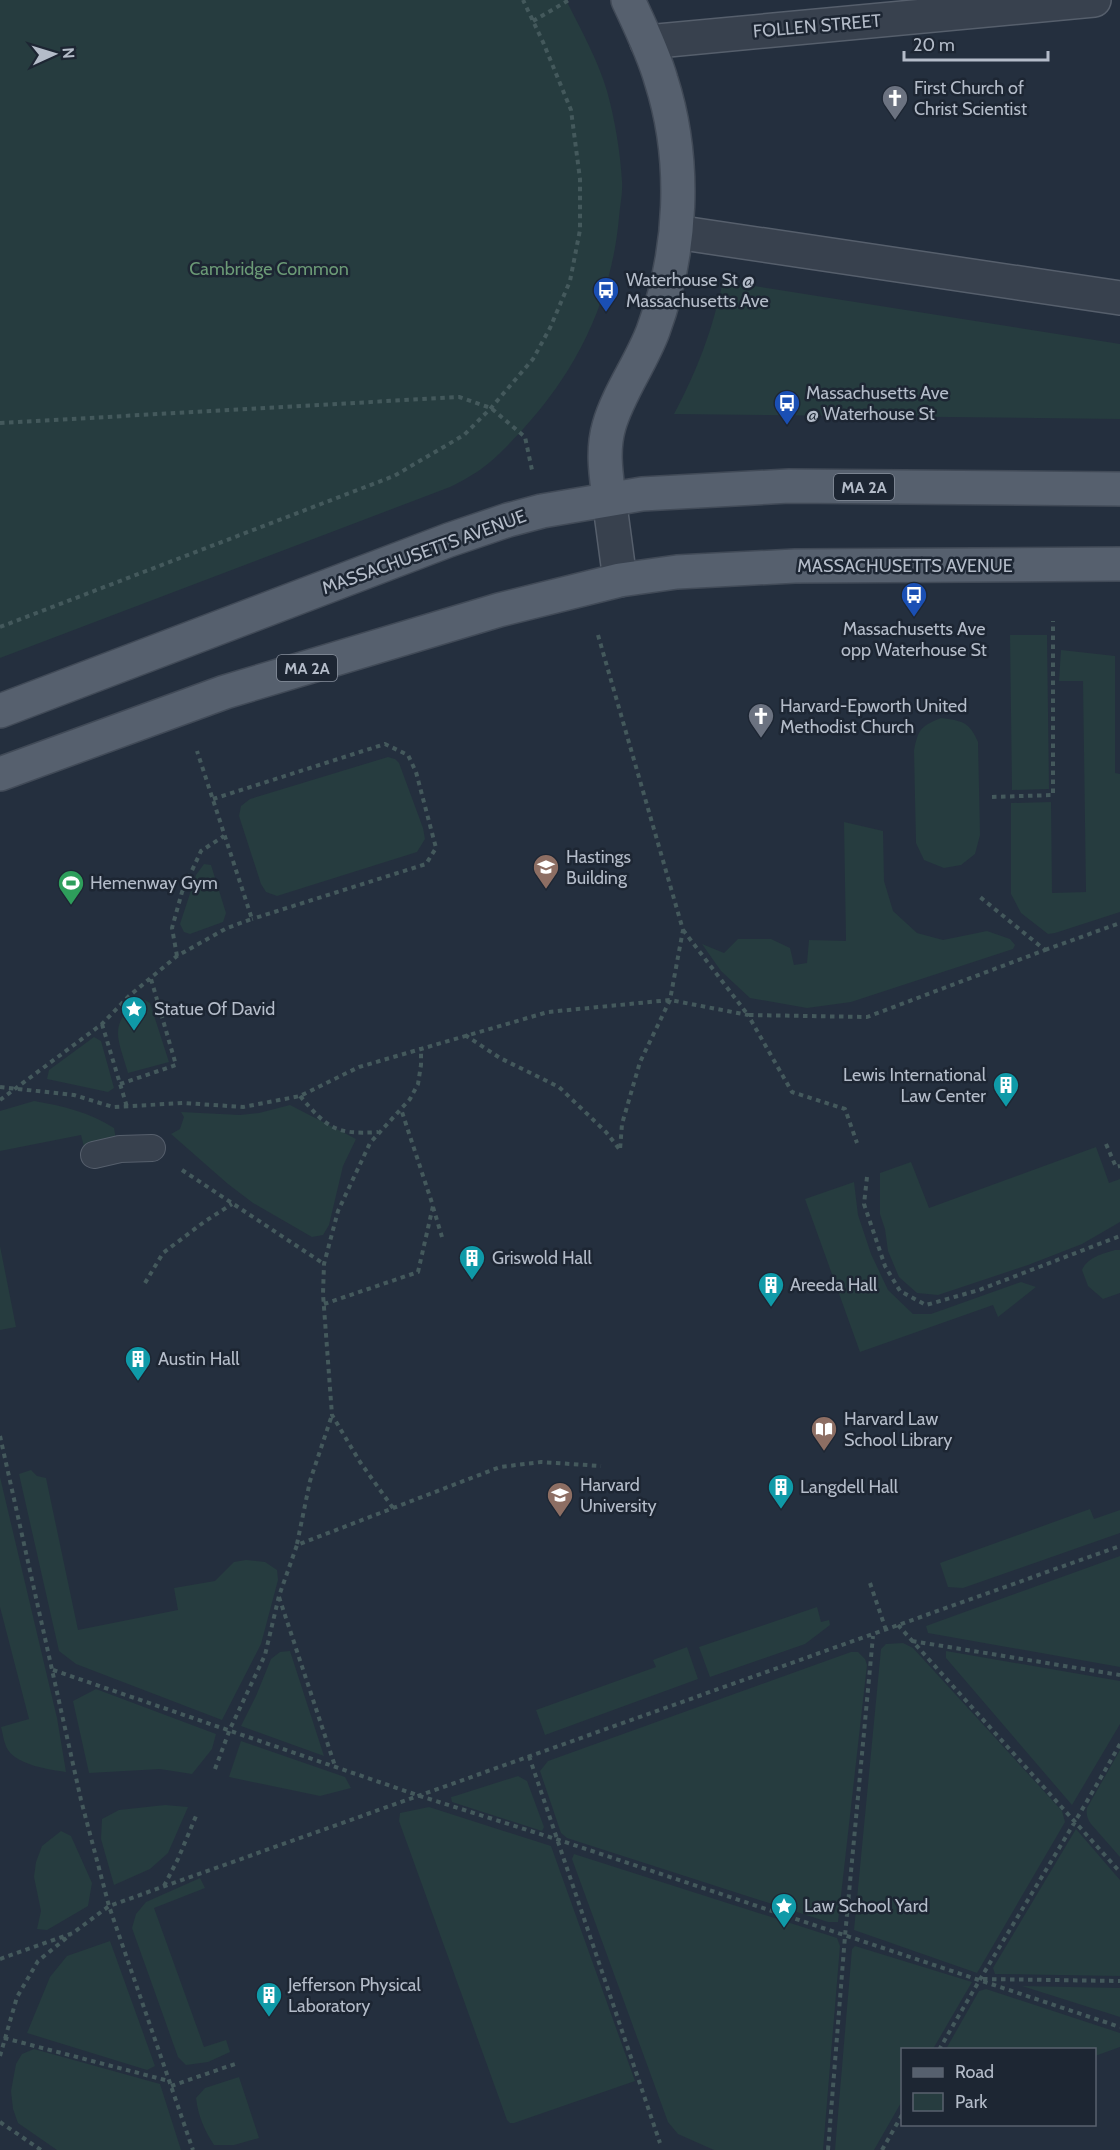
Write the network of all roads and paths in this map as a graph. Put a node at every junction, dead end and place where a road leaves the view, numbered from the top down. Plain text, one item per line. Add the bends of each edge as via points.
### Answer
1 (523, 0) edge
2 (570, 0) edge
3 (628, 0) edge
4 (1094, 0) edge
5 (533, 21) junction
6 (647, 42) junction
7 (676, 232) junction
8 (1120, 298) edge
9 (491, 408) junction
10 (0, 423) edge
11 (525, 437) dead end
12 (1120, 489) edge
13 (609, 498) junction
14 (1120, 564) edge
15 (620, 580) junction
16 (1053, 621) dead end
17 (0, 627) edge
18 (598, 635) dead end
19 (0, 711) edge
20 (197, 751) dead end
21 (0, 774) edge
22 (992, 797) dead end
23 (213, 799) junction
24 (224, 836) junction
25 (980, 897) dead end
26 (252, 919) junction
27 (1120, 923) edge
28 (682, 930) junction
29 (1045, 950) junction
30 (177, 956) junction
31 (152, 979) junction
32 (670, 1000) junction
33 (748, 1015) junction
34 (102, 1024) junction
35 (465, 1035) junction
36 (422, 1047) junction
37 (120, 1084) junction
38 (0, 1087) edge
39 (15, 1089) junction
40 (300, 1096) junction
41 (0, 1100) edge
42 (113, 1107) junction
43 (127, 1107) junction
44 (401, 1109) junction
45 (378, 1132) junction
46 (857, 1143) dead end
47 (1106, 1144) dead end
48 (152, 1148) junction
49 (94, 1155) dead end
50 (1120, 1166) edge
51 (867, 1177) dead end
52 (232, 1204) junction
53 (433, 1206) junction
54 (1120, 1236) edge
55 (442, 1237) dead end
56 (324, 1264) junction
57 (145, 1283) dead end
58 (324, 1304) junction
59 (332, 1415) junction
60 (0, 1436) edge
61 (601, 1466) dead end
62 (393, 1508) junction
63 (297, 1545) junction
64 (1120, 1546) edge
65 (870, 1583) dead end
66 (279, 1596) junction
67 (898, 1625) junction
68 (886, 1630) junction
69 (873, 1636) junction
70 (912, 1641) junction
71 (53, 1670) junction
72 (1120, 1675) edge
73 (230, 1729) junction
74 (1120, 1744) edge
75 (529, 1756) junction
76 (335, 1766) junction
77 (215, 1769) dead end
78 (420, 1796) junction
79 (196, 1816) dead end
80 (1075, 1823) junction
81 (559, 1840) junction
82 (1120, 1872) edge
83 (164, 1887) junction
84 (109, 1906) junction
85 (73, 1933) junction
86 (844, 1935) junction
87 (0, 1959) edge
88 (979, 1979) junction
89 (1120, 1980) edge
90 (1120, 2027) edge
91 (4, 2038) junction
92 (940, 2048) edge
93 (0, 2055) edge
94 (235, 2064) dead end
95 (170, 2084) junction
96 (901, 2118) edge
97 (0, 2122) edge
98 (660, 2143) dead end
99 (41, 2150) edge
100 (193, 2150) edge
101 (828, 2150) edge
102 (882, 2150) edge

1 - 5 path
2 - 5 path
3 - 6 main road
4 - 6 street, FOLLEN STREET
5 - 9 path via 571,110 580,179 580,230 570,281 550,328 532,359
6 - 7 main road via 661,78 674,133
7 - 8 street
7 - 13 main road via 653,332 609,426 604,457
9 - 10 path via 459,398
9 - 11 path
9 - 17 path via 464,435 394,476
12 - 13 main road, MASSACHUSETTS AVENUE / MA 2A via 789,486
13 - 15 street
13 - 19 main road, MASSACHUSETTS AVENUE / MA 2A via 478,530
14 - 15 main road, MASSACHUSETTS AVENUE / MA 2A via 795,566 677,572
15 - 21 main road, MASSACHUSETTS AVENUE / MA 2A via 499,610 225,692
16 - 22 path via 1053,795
18 - 28 path
20 - 23 path
23 - 24 path
23 - 26 path via 385,744 408,755 416,772 436,848 426,864
24 - 26 path
24 - 30 path via 201,850 182,892 172,928
25 - 29 path
26 - 30 path
27 - 29 path
28 - 32 path
28 - 33 path
29 - 33 path via 867,1017
30 - 31 path
31 - 34 path
31 - 37 path via 176,1065
32 - 33 path
32 - 35 path via 548,1012
32 - 35 path via 640,1062 622,1124 620,1150 559,1087 500,1058
33 - 46 path via 792,1092 845,1110
34 - 37 path
34 - 39 path
35 - 36 path
36 - 40 path via 358,1067
36 - 44 path via 418,1084
37 - 43 path
38 - 39 path
39 - 41 path
39 - 42 path via 74,1095
40 - 43 path via 243,1107 184,1103
40 - 45 path via 315,1114 336,1128 354,1134
42 - 43 path
42 - 48 path
44 - 45 path
44 - 53 path
45 - 56 path via 338,1211
47 - 50 path via 1116,1167
48 - 49 lane
48 - 52 path
51 - 54 path via 864,1204 885,1266 900,1291 926,1305 979,1290
52 - 56 path
52 - 57 path via 163,1253
53 - 55 path
53 - 58 path via 418,1272
56 - 58 path
58 - 59 path
59 - 62 path
59 - 63 path via 310,1481
60 - 71 path
61 - 62 path via 541,1462 500,1467
62 - 63 path
63 - 66 path
64 - 67 path
65 - 68 path
66 - 73 path via 266,1655
66 - 76 path
67 - 68 path
67 - 70 path
68 - 69 path
69 - 75 path
69 - 86 path
70 - 72 path
70 - 80 path
71 - 73 path
71 - 84 path
73 - 76 path
73 - 77 path
74 - 80 path
75 - 78 path
75 - 81 path
76 - 78 path
78 - 81 path
78 - 83 path
79 - 83 path
80 - 82 path
80 - 88 path
81 - 86 path
81 - 98 path
83 - 84 path
84 - 85 path
84 - 95 path
85 - 87 path
85 - 91 path via 38,1961 17,1997
86 - 88 path
86 - 101 path
88 - 89 path
88 - 90 path
88 - 92 path
91 - 93 path
91 - 95 path
94 - 95 path
95 - 100 path
96 - 102 path
97 - 99 path

